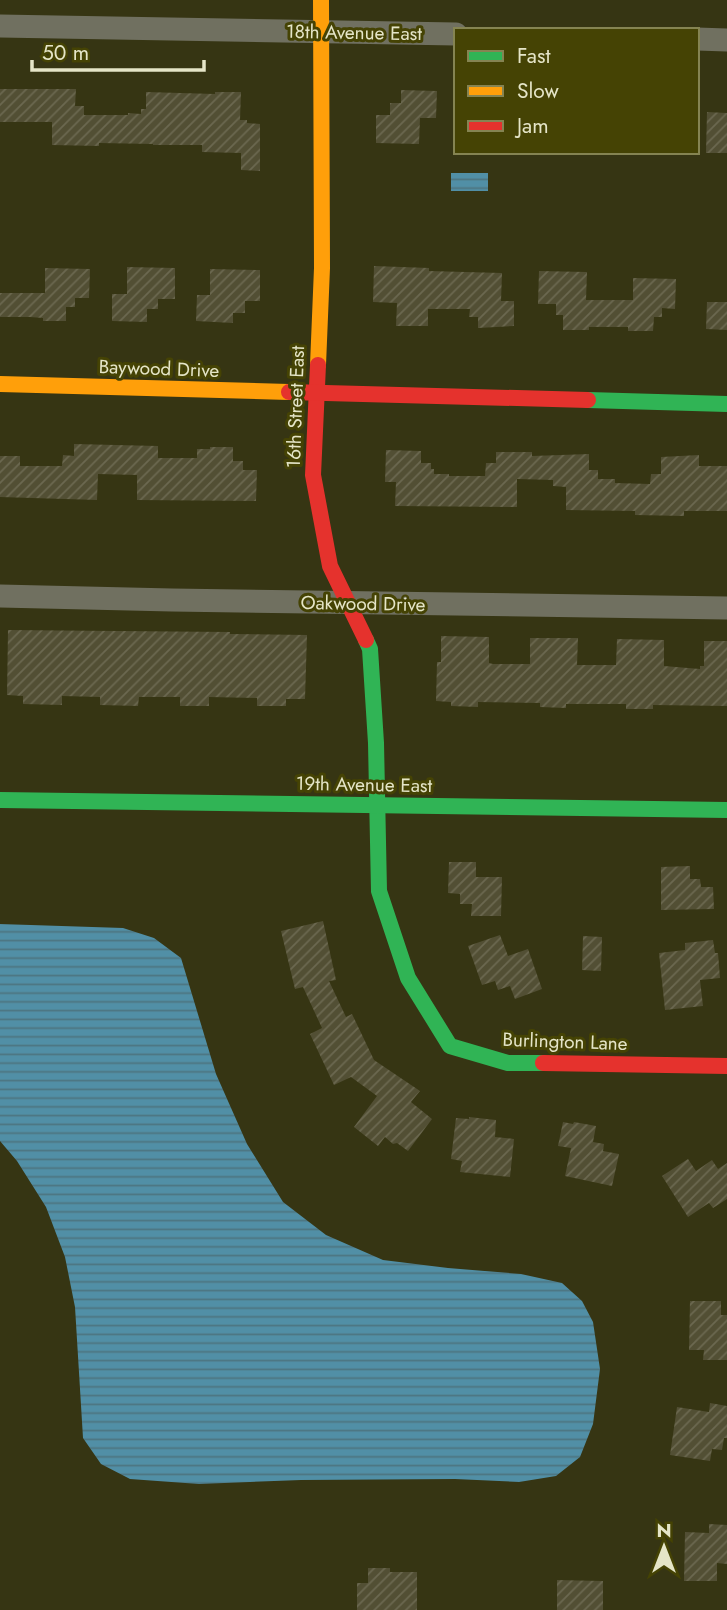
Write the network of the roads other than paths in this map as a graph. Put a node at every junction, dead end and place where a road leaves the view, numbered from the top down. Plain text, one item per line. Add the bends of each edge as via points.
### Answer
1 (321, 0) edge
2 (0, 26) edge
3 (321, 32) junction
4 (454, 34) edge
5 (699, 39) edge
6 (727, 40) edge
7 (0, 384) edge
8 (316, 393) junction
9 (727, 404) edge
10 (0, 596) edge
11 (348, 603) junction
12 (727, 608) edge
13 (0, 800) edge
14 (377, 805) junction
15 (727, 810) edge
16 (727, 1066) edge

1 - 3 street, 16th Street East
2 - 3 street, 18th Avenue East
3 - 4 street, 18th Avenue East
3 - 8 street, 16th Street East via 322,268
5 - 6 street
7 - 8 street, Baywood Drive
8 - 9 street
8 - 11 street, 16th Street East via 313,475 330,565
10 - 11 street, Oakwood Drive
11 - 12 street, Oakwood Drive
11 - 14 street, 16th Street East via 370,649
13 - 14 street, 19th Avenue East
14 - 15 street, 19th Avenue East
14 - 16 street, Burlington Lane via 379,891 408,978 450,1046 508,1063

